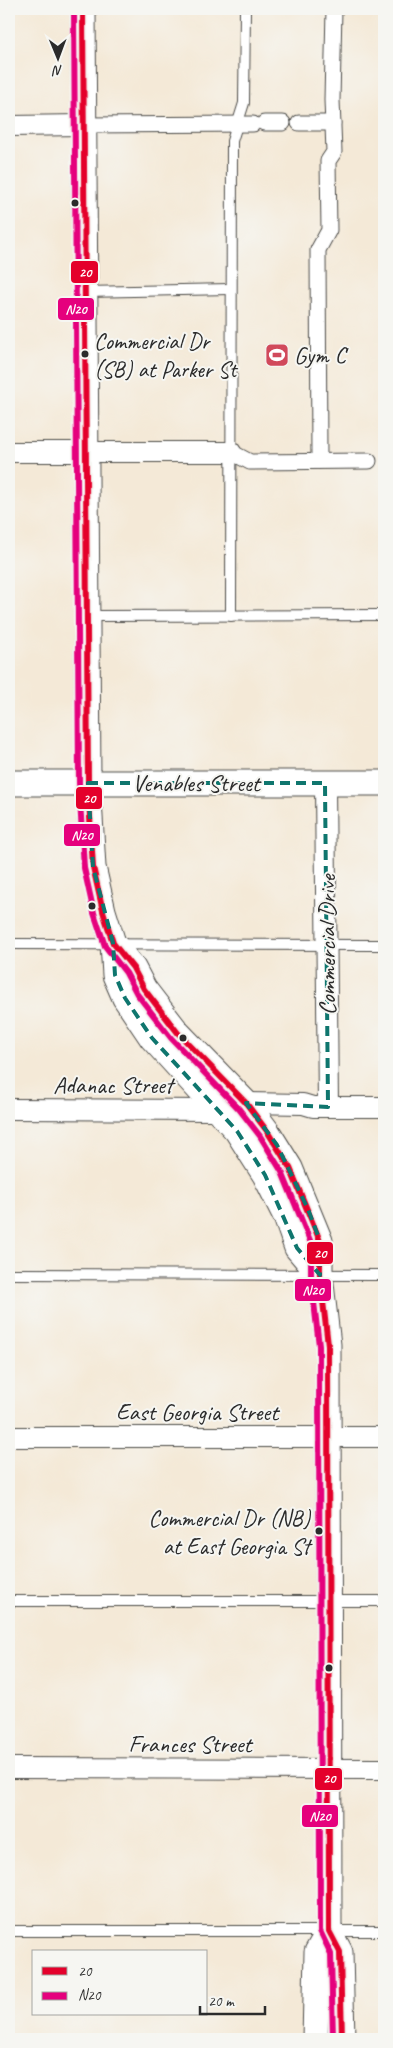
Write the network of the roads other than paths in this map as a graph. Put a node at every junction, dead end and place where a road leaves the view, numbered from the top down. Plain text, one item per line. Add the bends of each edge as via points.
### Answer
1 (83, 9) edge
2 (245, 9) edge
3 (334, 9) edge
4 (251, 123) junction
5 (283, 123) dead end
6 (299, 123) dead end
7 (333, 123) junction
8 (84, 125) junction
9 (9, 126) edge
10 (230, 289) junction
11 (85, 292) junction
12 (9, 452) edge
13 (86, 452) junction
14 (231, 452) junction
15 (319, 461) junction
16 (368, 461) dead end
17 (384, 615) edge
18 (87, 616) junction
19 (231, 616) junction
20 (9, 783) edge
21 (88, 783) junction
22 (325, 783) junction
23 (384, 783) edge
24 (9, 944) edge
25 (113, 944) junction
26 (326, 944) junction
27 (384, 944) edge
28 (246, 1103) junction
29 (328, 1107) junction
30 (384, 1107) edge
31 (9, 1109) edge
32 (216, 1110) junction
33 (9, 1274) edge
34 (320, 1275) junction
35 (384, 1275) edge
36 (9, 1437) edge
37 (327, 1437) junction
38 (384, 1437) edge
39 (9, 1601) edge
40 (328, 1601) junction
41 (384, 1601) edge
42 (9, 1768) edge
43 (377, 1769) edge
44 (329, 1770) junction
45 (9, 1931) edge
46 (329, 1931) junction
47 (384, 1931) edge
48 (315, 2039) edge
49 (342, 2039) edge

1 - 8 street
2 - 4 lane via 244,103
3 - 7 street
4 - 5 street
4 - 8 street
4 - 10 lane via 232,141
6 - 7 street
7 - 15 street via 334,152 328,161 329,230 318,250
8 - 9 street
8 - 11 street
10 - 11 lane
10 - 14 lane
11 - 13 street
12 - 13 street
13 - 14 street
13 - 18 street
14 - 15 street via 250,462
14 - 19 lane
15 - 16 street
17 - 19 lane
18 - 19 lane
18 - 21 street
20 - 21 street, Venables Street
21 - 22 street, Venables Street
21 - 25 street via 93,867
22 - 23 street, Venables Street
22 - 26 street, Commercial Drive
24 - 25 lane
25 - 26 lane
25 - 28 street via 178,1033
25 - 32 street via 115,975 125,998 152,1038
26 - 27 lane
26 - 29 street, Commercial Drive
28 - 29 street
28 - 34 street via 277,1145 308,1209 320,1240
29 - 30 street
31 - 32 street, Adanac Street
32 - 34 street via 237,1132 265,1175 297,1248
33 - 34 lane
34 - 35 lane
34 - 37 street via 328,1345
36 - 37 street, East Georgia Street
37 - 38 street, East Georgia Street
37 - 40 street
39 - 40 lane
40 - 41 lane
40 - 44 street
42 - 44 street, Frances Street
43 - 44 street, Frances Street
44 - 46 street
45 - 46 lane
46 - 47 lane
46 - 48 street via 317,1952
46 - 49 street via 340,1952

